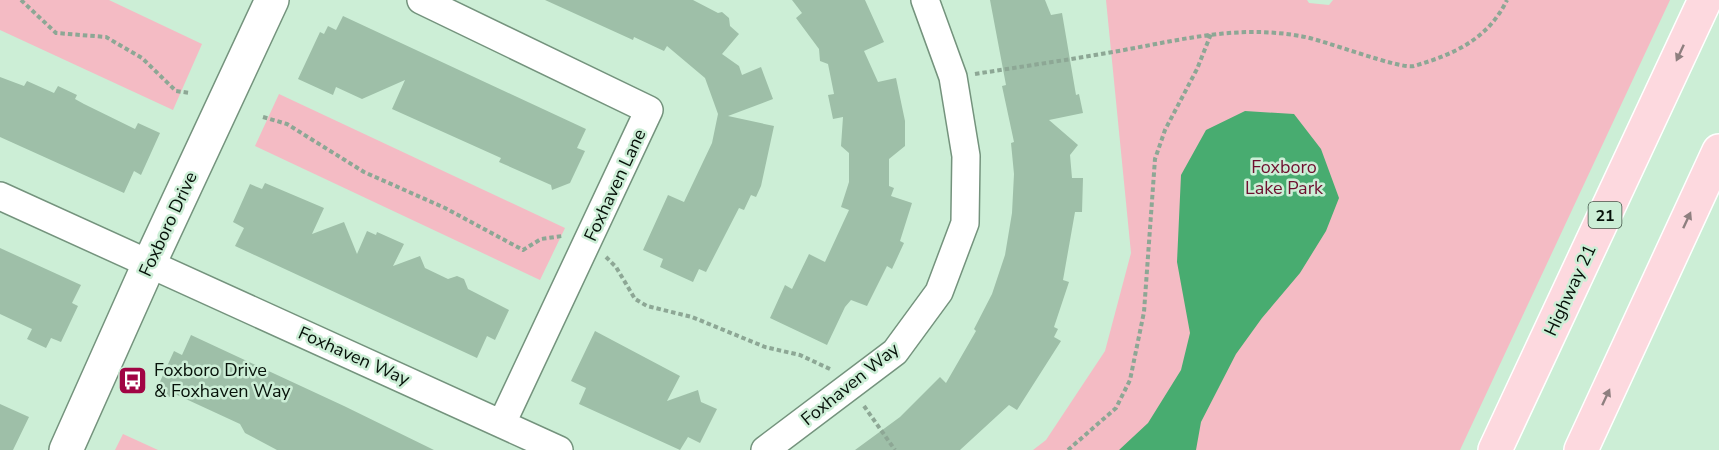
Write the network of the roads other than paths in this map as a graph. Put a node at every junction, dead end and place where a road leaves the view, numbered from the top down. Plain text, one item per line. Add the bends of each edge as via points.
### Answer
1 (272, 0) edge
2 (421, 0) edge
3 (925, 0) edge
4 (1705, 0) edge
5 (1719, 151) edge
6 (0, 196) edge
7 (148, 264) junction
8 (1542, 350) junction
9 (502, 423) junction
10 (66, 450) edge
11 (559, 450) edge
12 (765, 450) edge
13 (1496, 450) edge
14 (1516, 450) edge
15 (1581, 450) edge

1 - 7 street, Foxboro Drive
2 - 9 street, Foxhaven Lane via 649,110
3 - 12 street, Foxhaven Way via 952,77 966,156 965,223 939,292 895,352
4 -> 8 main road, Highway 21 / 21
15 -> 5 main road
6 - 7 street, Foxhaven Way
7 - 9 street, Foxhaven Way
7 - 10 street, Foxboro Drive
8 - 13 main road, Highway 21 / 21
8 - 14 main road
9 - 11 street, Foxhaven Way

